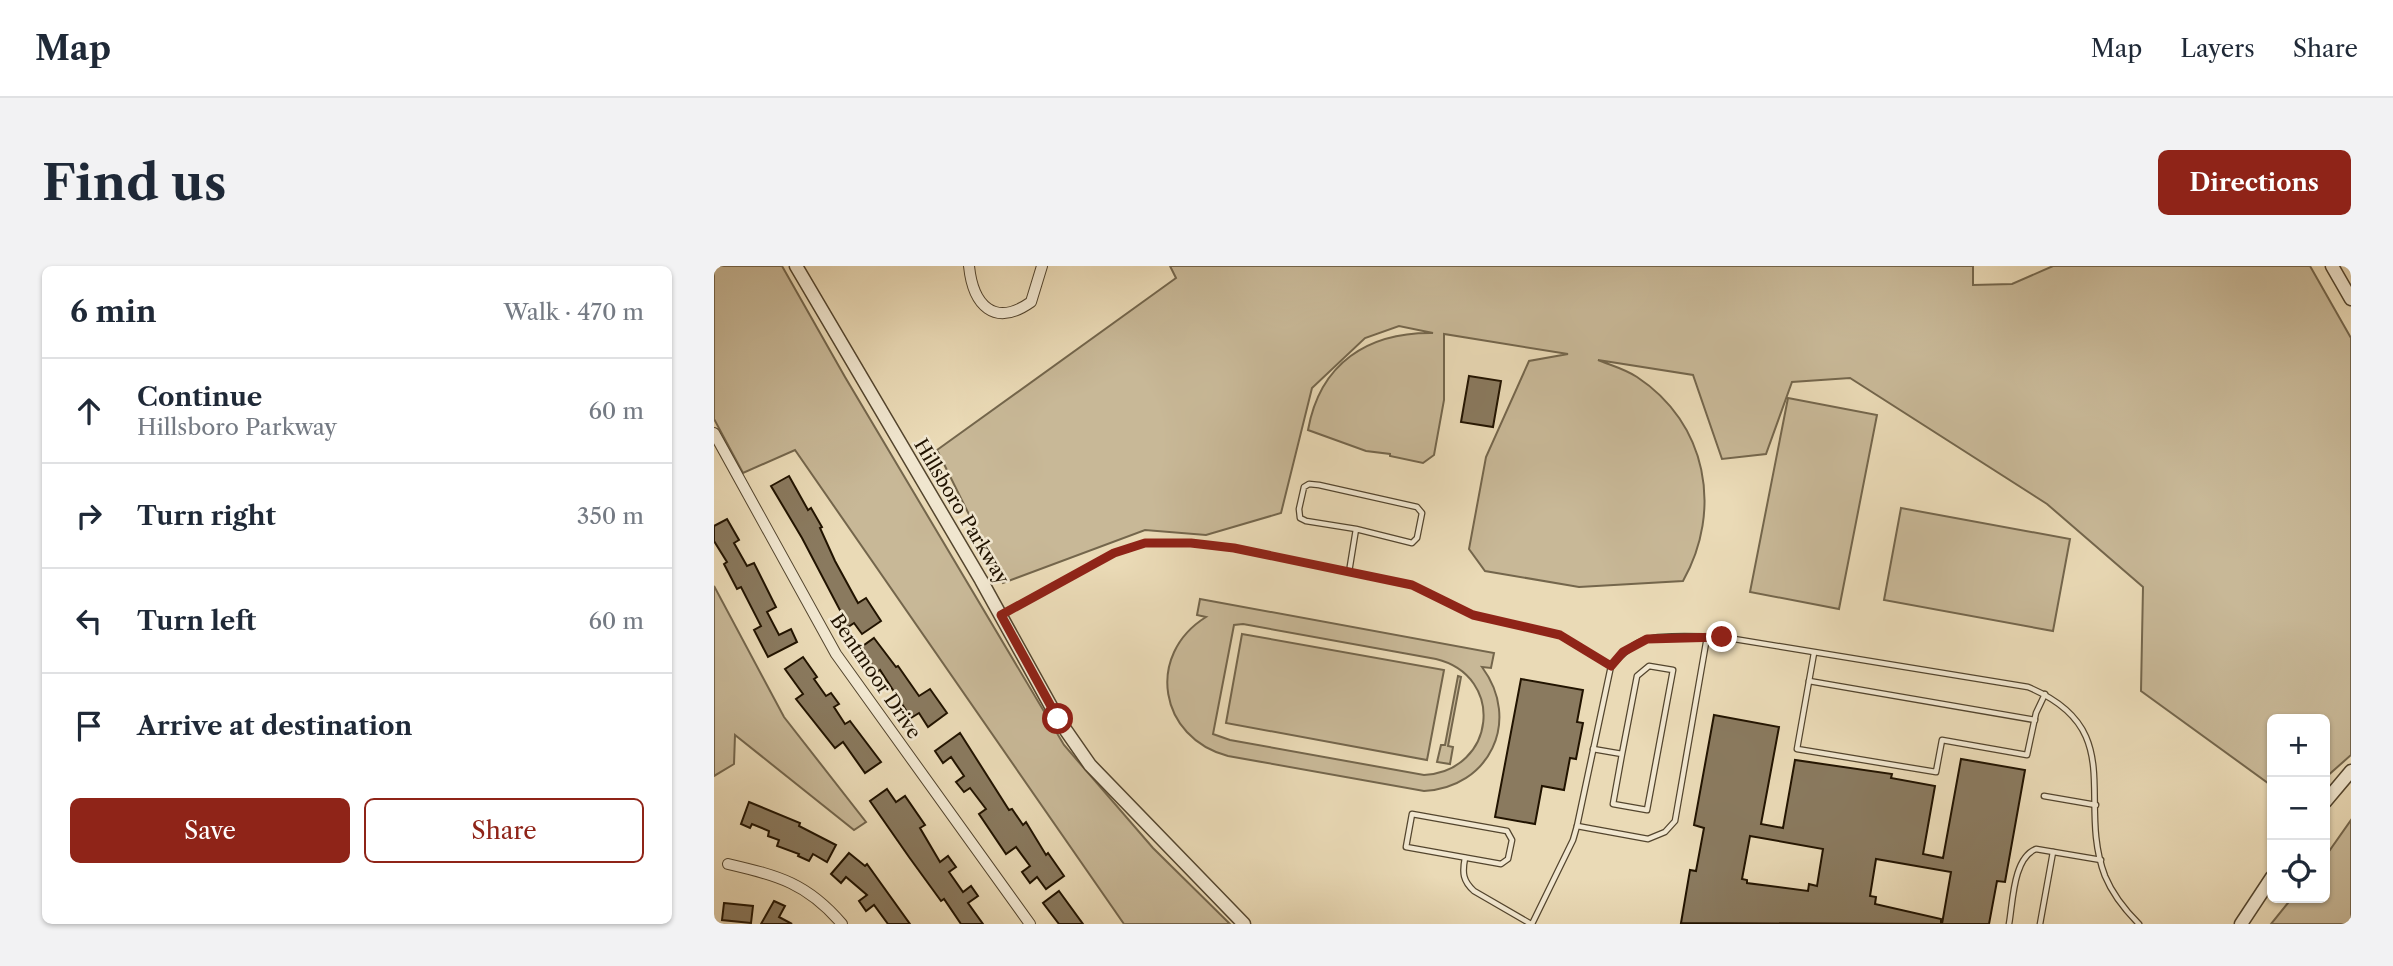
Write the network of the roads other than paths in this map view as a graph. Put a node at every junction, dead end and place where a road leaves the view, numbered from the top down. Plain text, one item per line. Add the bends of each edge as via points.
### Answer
1 (796, 266) edge
2 (969, 266) edge
3 (1042, 266) edge
4 (2332, 266) edge
5 (2351, 299) edge
6 (714, 433) edge
7 (1356, 529) junction
8 (1349, 572) junction
9 (1001, 615) junction
10 (1707, 637) junction
11 (1814, 653) junction
12 (1611, 666) junction
13 (1809, 681) junction
14 (2045, 694) junction
15 (2035, 720) junction
16 (1593, 749) junction
17 (1622, 754) junction
18 (2351, 771) edge
19 (2044, 796) dead end
20 (2330, 796) edge
21 (2096, 805) junction
22 (1577, 825) junction
23 (2053, 852) junction
24 (1465, 858) junction
25 (2101, 860) junction
26 (728, 864) dead end
27 (2267, 885) edge
28 (842, 924) edge
29 (1030, 924) edge
30 (1244, 924) edge
31 (1531, 924) edge
32 (2009, 924) edge
33 (2040, 924) edge
34 (2139, 924) edge
35 (2241, 924) edge

1 - 9 street, Hillsboro Parkway
2 - 3 street via 981,305 1008,314 1031,302
4 - 5 street
6 - 29 street, Bentmoor Drive via 836,654
7 - 7 lane via 1300,518 1304,488 1319,485 1417,508 1422,513 1412,543
7 - 8 lane
8 - 9 lane via 1234,548 1145,543 1114,553
8 - 12 lane via 1412,585 1473,615 1560,635
9 - 30 street, Hillsboro Parkway via 1058,719 1090,765
10 - 11 lane
10 - 12 lane via 1647,639 1623,652
10 - 22 lane via 1675,821 1657,837 1639,839
11 - 13 lane
11 - 14 lane via 2028,687
12 - 16 lane
13 - 15 lane
13 - 15 lane via 1797,749 1936,772 1942,740 2027,755
14 - 15 lane
14 - 21 lane via 2064,706 2082,727 2095,764
16 - 17 lane
16 - 22 lane
17 - 17 lane via 1613,804 1647,810 1673,670 1649,666 1637,676
18 - 20 street
19 - 21 lane
21 - 25 lane
22 - 31 lane
23 - 25 lane
23 - 32 lane via 2036,849 2022,860
23 - 33 lane
24 - 24 lane via 1504,864 1511,835 1412,814 1406,847
24 - 31 lane via 1462,870 1467,885
25 - 34 lane via 2105,876
26 - 28 street via 782,877 828,908
27 - 35 street

